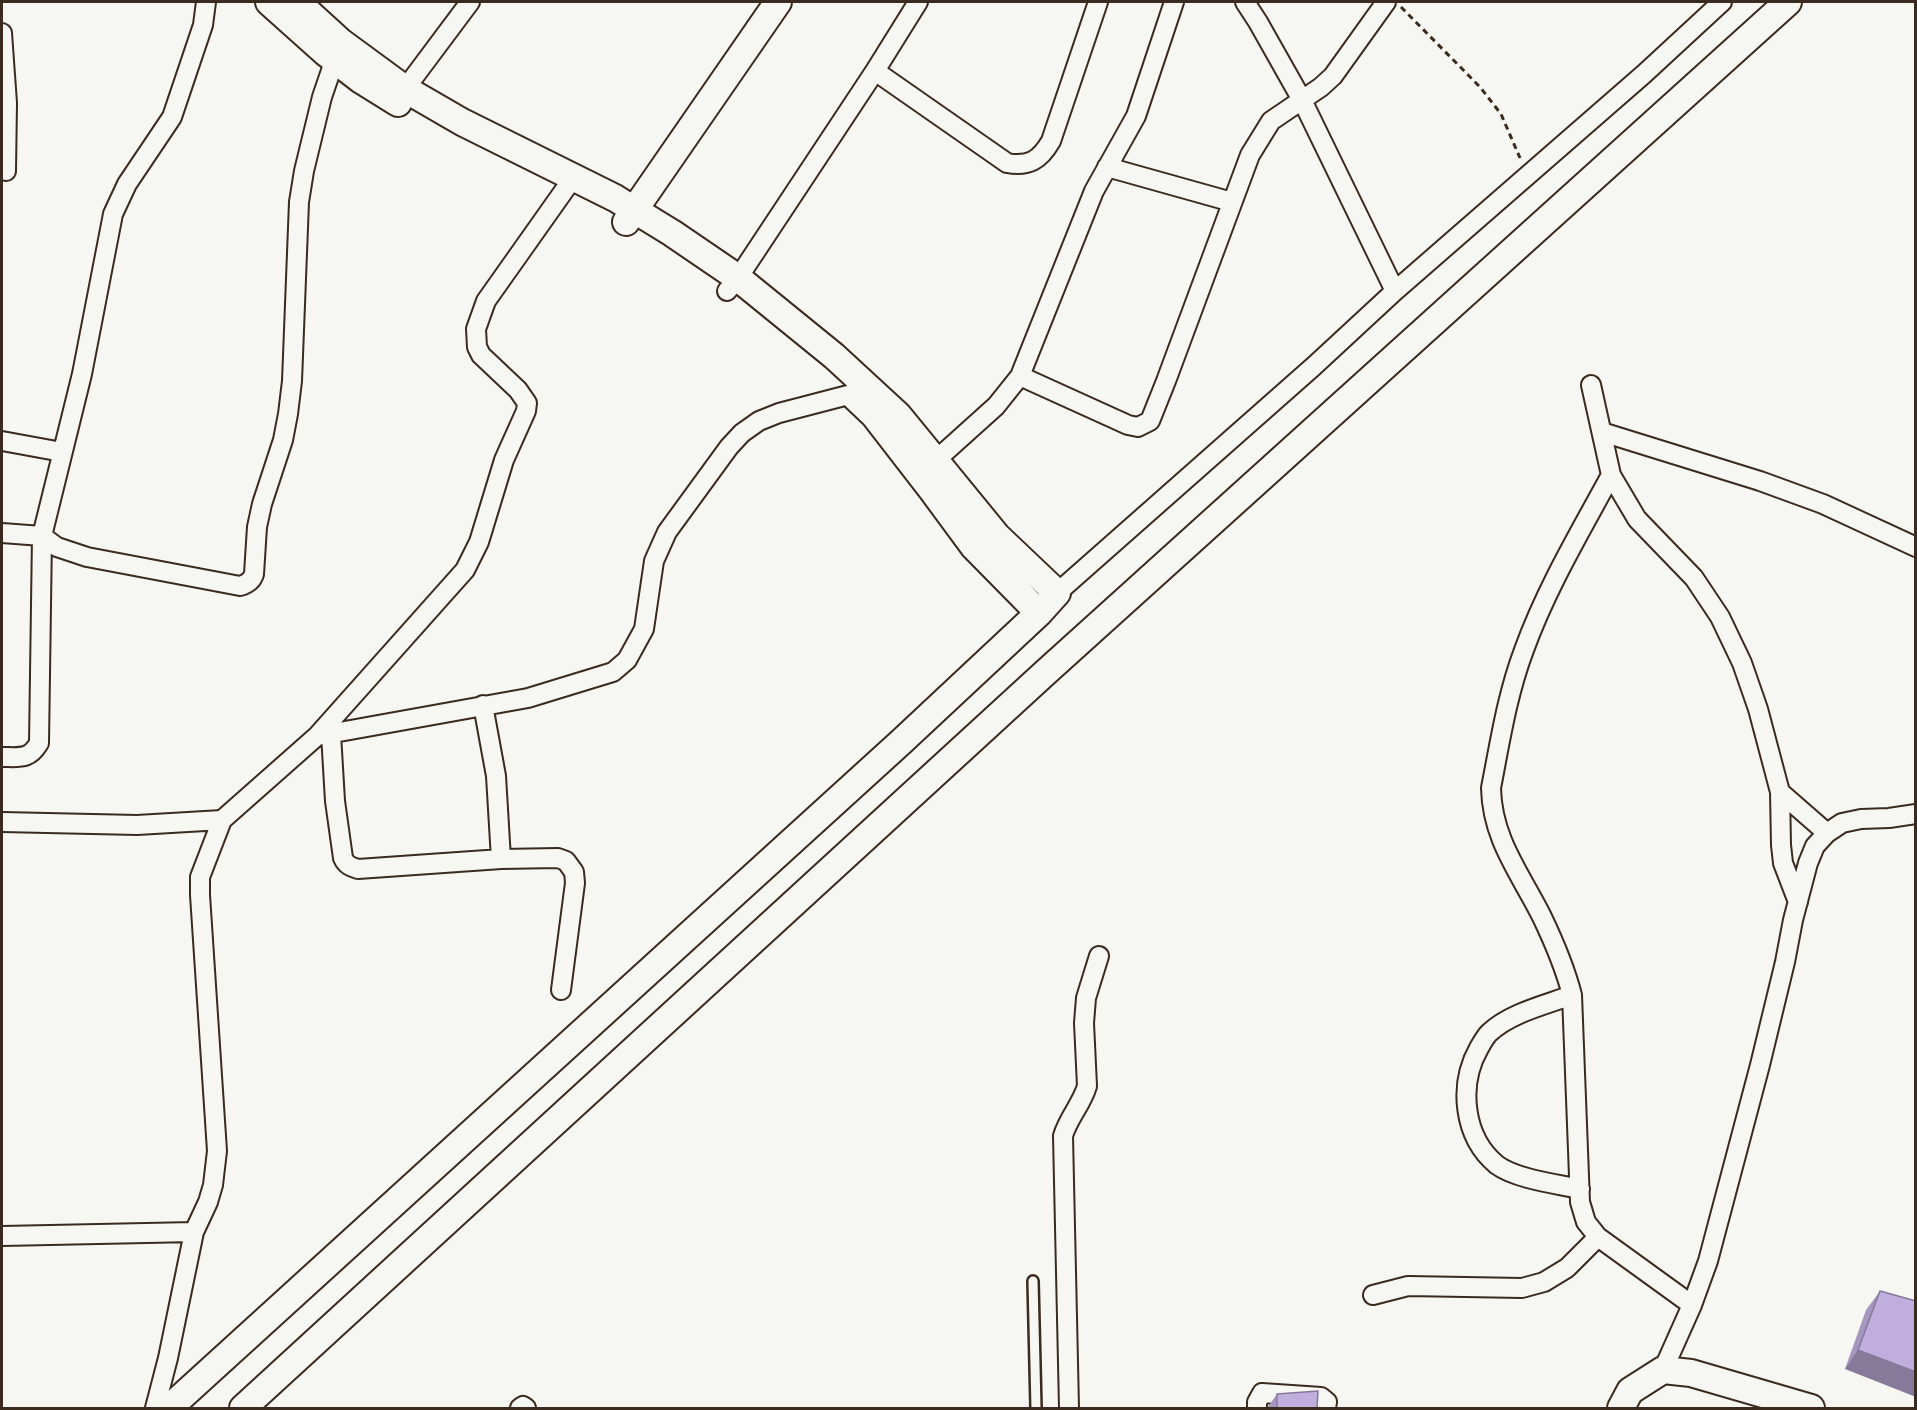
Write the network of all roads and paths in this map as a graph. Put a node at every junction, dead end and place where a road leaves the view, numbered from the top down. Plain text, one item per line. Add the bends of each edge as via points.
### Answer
1 (206, 2) edge
2 (269, 2) edge
3 (297, 2) edge
4 (470, 2) edge
5 (778, 2) edge
6 (918, 2) edge
7 (1098, 2) edge
8 (1174, 2) edge
9 (1246, 2) edge
10 (1386, 2) edge
11 (1396, 2) edge
12 (1722, 2) edge
13 (1788, 2) edge
14 (2, 33) edge
15 (335, 59) junction
16 (875, 71) junction
17 (401, 96) junction
18 (1302, 100) junction
19 (1107, 167) junction
20 (6, 171) dead end
21 (1527, 176) junction
22 (568, 185) junction
23 (1232, 202) junction
24 (630, 216) junction
25 (732, 284) junction
26 (1395, 291) junction
27 (1020, 376) junction
28 (1591, 385) dead end
29 (852, 394) junction
30 (1602, 432) junction
31 (2, 441) edge
32 (62, 452) junction
33 (926, 465) junction
34 (1611, 475) junction
35 (2, 533) edge
36 (42, 536) junction
37 (984, 540) junction
38 (1916, 547) edge
39 (1057, 593) junction
40 (1039, 613) junction
41 (483, 705) junction
42 (324, 735) junction
43 (2, 757) edge
44 (1780, 792) junction
45 (1916, 814) edge
46 (222, 820) junction
47 (2, 822) edge
48 (1827, 832) junction
49 (501, 860) junction
50 (1798, 902) junction
51 (1099, 956) dead end
52 (561, 990) dead end
53 (1572, 995) junction
54 (1580, 1189) junction
55 (194, 1232) junction
56 (2, 1236) edge
57 (1598, 1237) junction
58 (1033, 1281) dead end
59 (1373, 1295) dead end
60 (1692, 1305) junction
61 (1663, 1370) junction
62 (155, 1408) edge
63 (169, 1408) edge
64 (243, 1408) edge
65 (520, 1408) edge
66 (526, 1408) edge
67 (1036, 1408) edge
68 (1068, 1408) edge
69 (1257, 1408) edge
70 (1326, 1408) edge
71 (1622, 1408) edge
72 (1811, 1408) edge

1 - 32 street via 172,117 127,184 113,214 82,374
2 - 15 street
3 - 17 street
4 - 17 street
5 - 24 street
6 - 16 street
7 - 16 street via 1051,141 1044,153 1030,163 1007,163
8 - 19 street via 1136,116
9 - 18 street
10 - 18 street via 1333,76
11 - 21 path via 1480,87 1501,114
12 - 21 street
13 - 64 street via 1064,656
14 - 20 street
15 - 17 street via 360,80
15 - 36 street via 322,97 301,192 288,414 262,504 252,579 240,586 87,556 57,547
16 - 25 street
17 - 22 street via 462,122
18 - 23 street via 1271,122 1261,135
18 - 26 street
19 - 23 street
19 - 27 street
21 - 26 street
22 - 24 street via 615,198
22 - 42 street via 486,301 476,329 481,355 518,390 526,403 479,542 465,570
23 - 27 street via 1150,421 1138,427 1128,425
24 - 25 street via 672,232
25 - 29 street
25 - 33 street via 834,356 898,415
26 - 39 street
27 - 33 street via 996,406
28 - 30 street
29 - 33 street
29 - 41 street via 759,421 729,447 667,532 654,561 644,629 620,667 603,676 528,698
30 - 34 street
30 - 38 street via 1823,504
31 - 32 street
32 - 36 street
33 - 37 street
34 - 44 street via 1637,519 1694,578 1720,617 1758,709
34 - 53 street via 1544,600 1523,651 1510,692 1491,788 1500,839 1542,916
35 - 36 street
36 - 43 street via 39,743 32,754
37 - 39 street
37 - 40 street
39 - 40 street
40 - 63 street
41 - 42 street
41 - 49 street via 496,776
42 - 46 street
42 - 49 street via 345,863 358,869
44 - 48 street
44 - 50 street via 1783,863
45 - 48 street via 1861,819 1842,823
46 - 47 street via 137,825
46 - 55 street via 200,877 217,1151 213,1185
48 - 50 street via 1815,846
49 - 52 street via 558,858 571,866 575,883
50 - 60 street via 1760,1065 1708,1261
51 - 68 street via 1086,998 1087,1086 1063,1136
53 - 54 street
53 - 54 street via 1512,1018 1488,1034 1474,1057 1467,1102 1470,1124 1479,1145 1498,1166 1524,1177
54 - 57 street via 1586,1222
55 - 56 street
55 - 62 street
57 - 59 street via 1567,1268 1544,1282 1522,1288 1408,1286
57 - 60 street
58 - 67 lane
60 - 61 street
61 - 71 street via 1630,1391
61 - 72 street via 1691,1373
65 - 66 street
69 - 70 street via 1262,1393 1322,1397

